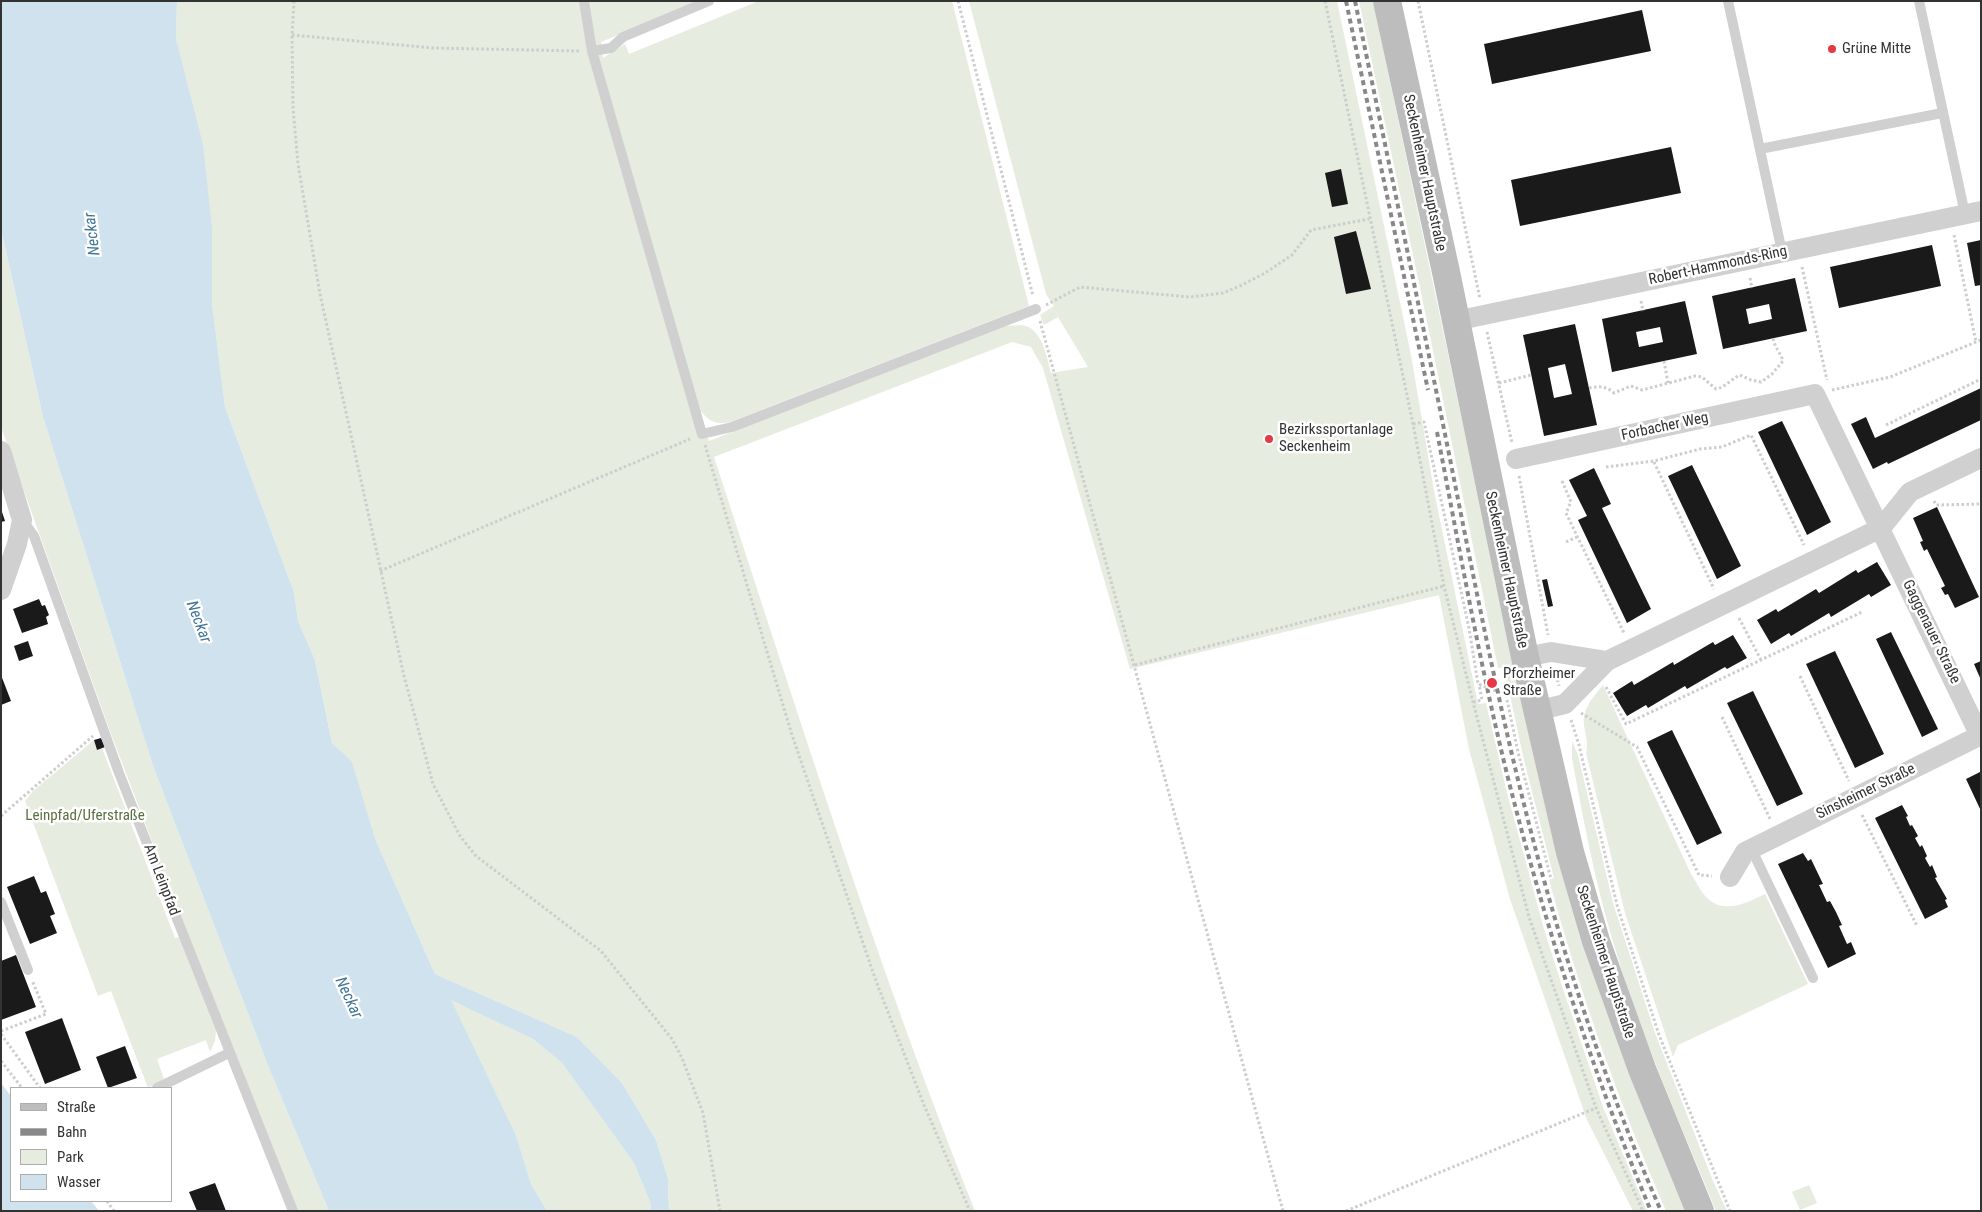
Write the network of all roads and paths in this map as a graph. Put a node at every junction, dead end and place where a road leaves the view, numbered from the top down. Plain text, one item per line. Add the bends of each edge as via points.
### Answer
1 (294, 1) edge
2 (584, 1) edge
3 (709, 1) edge
4 (958, 1) edge
5 (1325, 1) edge
6 (1387, 1) edge
7 (1418, 1) edge
8 (1728, 1) edge
9 (1918, 1) edge
10 (292, 35) junction
11 (592, 51) junction
12 (1942, 113) junction
13 (1760, 150) junction
14 (1965, 214) edge
15 (1369, 220) junction
16 (1790, 251) junction
17 (1036, 309) junction
18 (1483, 315) junction
19 (1455, 321) junction
20 (1773, 338) dead end
21 (1981, 340) edge
22 (1976, 342) junction
23 (1664, 361) dead end
24 (1531, 375) dead end
25 (1981, 379) edge
26 (1498, 383) junction
27 (1668, 383) junction
28 (1589, 388) dead end
29 (1822, 393) junction
30 (1413, 424) junction
31 (1886, 425) dead end
32 (702, 434) junction
33 (1, 451) edge
34 (1981, 458) edge
35 (1516, 459) junction
36 (1654, 462) junction
37 (1606, 467) dead end
38 (1562, 481) dead end
39 (1926, 485) junction
40 (1981, 504) edge
41 (22, 520) junction
42 (1881, 528) junction
43 (1578, 537) junction
44 (1566, 542) dead end
45 (1812, 562) junction
46 (380, 571) junction
47 (1444, 586) junction
48 (1, 590) edge
49 (1726, 604) junction
50 (1862, 612) dead end
51 (1632, 650) junction
52 (1551, 652) junction
53 (1525, 657) junction
54 (1761, 660) junction
55 (1135, 665) junction
56 (1602, 666) junction
57 (1476, 672) dead end
58 (1478, 684) dead end
59 (1506, 695) dead end
60 (1472, 702) junction
61 (1565, 704) junction
62 (1536, 711) junction
63 (1722, 717) dead end
64 (104, 729) junction
65 (1981, 736) edge
66 (1, 816) edge
67 (1777, 836) junction
68 (1751, 848) junction
69 (1730, 877) joint
70 (1550, 879) dead end
71 (1, 902) edge
72 (28, 970) joint
73 (1813, 978) dead end
74 (1, 1033) edge
75 (229, 1053) junction
76 (1, 1061) edge
77 (21, 1087) edge
78 (39, 1087) edge
79 (159, 1087) edge
80 (1596, 1108) junction
81 (293, 1211) edge
82 (720, 1211) edge
83 (970, 1211) edge
84 (1283, 1211) edge
85 (1346, 1211) edge
86 (1643, 1211) edge
87 (1700, 1211) edge
88 (1730, 1211) edge

1 - 10 path
2 - 11 lane
3 - 11 lane via 623,37 611,48
4 - 17 path
5 - 15 path
6 - 19 main road, Seckenheimer Hauptstraße
7 - 18 path
8 - 13 lane
9 - 12 lane
10 - 11 path via 433,48
10 - 46 path via 298,164 320,294
11 - 32 lane
12 - 13 lane
12 - 14 lane
13 - 16 lane
14 - 16 street, Robert-Hammonds-Ring
14 - 22 path
15 - 17 path via 1311,230 1292,254 1265,273 1223,293 1190,297 1080,287
15 - 30 path
16 - 18 street, Robert-Hammonds-Ring
16 - 29 path
17 - 32 lane via 732,427
17 - 55 path
18 - 19 street, Robert-Hammonds-Ring
18 - 26 path
19 - 53 main road, Seckenheimer Hauptstraße
20 - 27 path via 1783,361 1765,380 1758,382 1740,376 1716,389 1702,377 1695,376
21 - 22 path
22 - 29 path via 1890,377
23 - 27 path
24 - 26 path
25 - 31 path
26 - 35 path
27 - 28 path via 1642,390 1631,386 1614,392 1600,386
29 - 35 street, Forbacher Weg
29 - 42 street
30 - 47 path
30 - 57 path via 1424,422
32 - 46 path
32 - 83 path via 792,735 876,981
33 - 41 street
34 - 39 street
35 - 52 path
36 - 37 path
36 - 45 path via 1700,449 1722,447 1752,435
36 - 49 path
38 - 43 path via 1571,502 1566,513
39 - 40 path via 1936,505
39 - 42 street via 1910,492
41 - 48 street via 18,544
41 - 64 lane, Am Leinpfad via 34,536
42 - 45 street
42 - 65 street, Gaggenauer Straße
43 - 44 path
43 - 51 path
45 - 49 street
46 - 82 path via 433,784 444,809 476,856 601,951 672,1039 702,1113
47 - 55 path
47 - 60 path
49 - 51 street
49 - 54 path
50 - 54 path
51 - 56 street
52 - 53 street
52 - 56 street
52 - 61 path
53 - 62 main road, Seckenheimer Hauptstraße
54 - 56 path via 1626,724
55 - 84 path
56 - 61 street
58 - 60 path via 1482,700
59 - 70 path
60 - 80 path via 1529,917
61 - 62 street
61 - 69 path via 1637,747 1699,875
61 - 88 path via 1580,745 1617,904 1659,1035
62 - 87 main road, Seckenheimer Hauptstraße via 1570,852 1596,941 1642,1069
63 - 67 path
64 - 66 path
64 - 75 lane, Am Leinpfad
65 - 67 street, Sinsheimer Straße
67 - 68 street, Sinsheimer Straße
68 - 69 street, Sinsheimer Straße via 1745,852
68 - 73 lane
71 - 72 lane
72 - 74 path via 46,1014
74 - 78 path
75 - 79 lane
75 - 81 lane, Am Leinpfad
76 - 77 path
80 - 85 path
80 - 86 path

